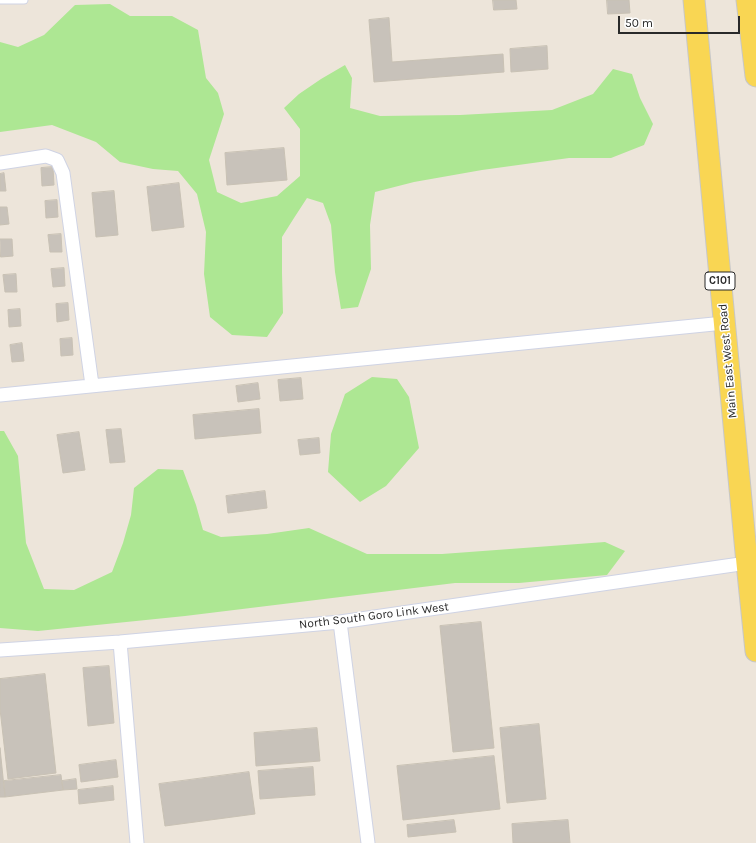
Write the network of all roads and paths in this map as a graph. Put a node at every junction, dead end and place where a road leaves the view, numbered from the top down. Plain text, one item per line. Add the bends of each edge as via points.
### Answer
1 (0, 0) edge
2 (24, 0) edge
3 (694, 0) edge
4 (750, 6) edge
5 (756, 76) edge
6 (0, 163) edge
7 (724, 323) junction
8 (92, 385) junction
9 (0, 395) edge
10 (751, 562) edge
11 (340, 622) junction
12 (120, 642) junction
13 (0, 650) edge
14 (756, 651) edge
15 (136, 843) edge
16 (368, 843) edge

1 - 2 lane
3 - 7 main road, Main East West Road / C101
4 - 5 main road
6 - 8 street via 46,156 57,160 63,173
7 - 8 street
7 - 10 main road, Main East West Road / C101
8 - 9 street
10 - 11 street, North South Goro Link West
10 - 14 main road, Main East West Road / C101
11 - 12 street, North South Goro Link West
11 - 16 street
12 - 13 street, North South Goro Link West
12 - 15 street

